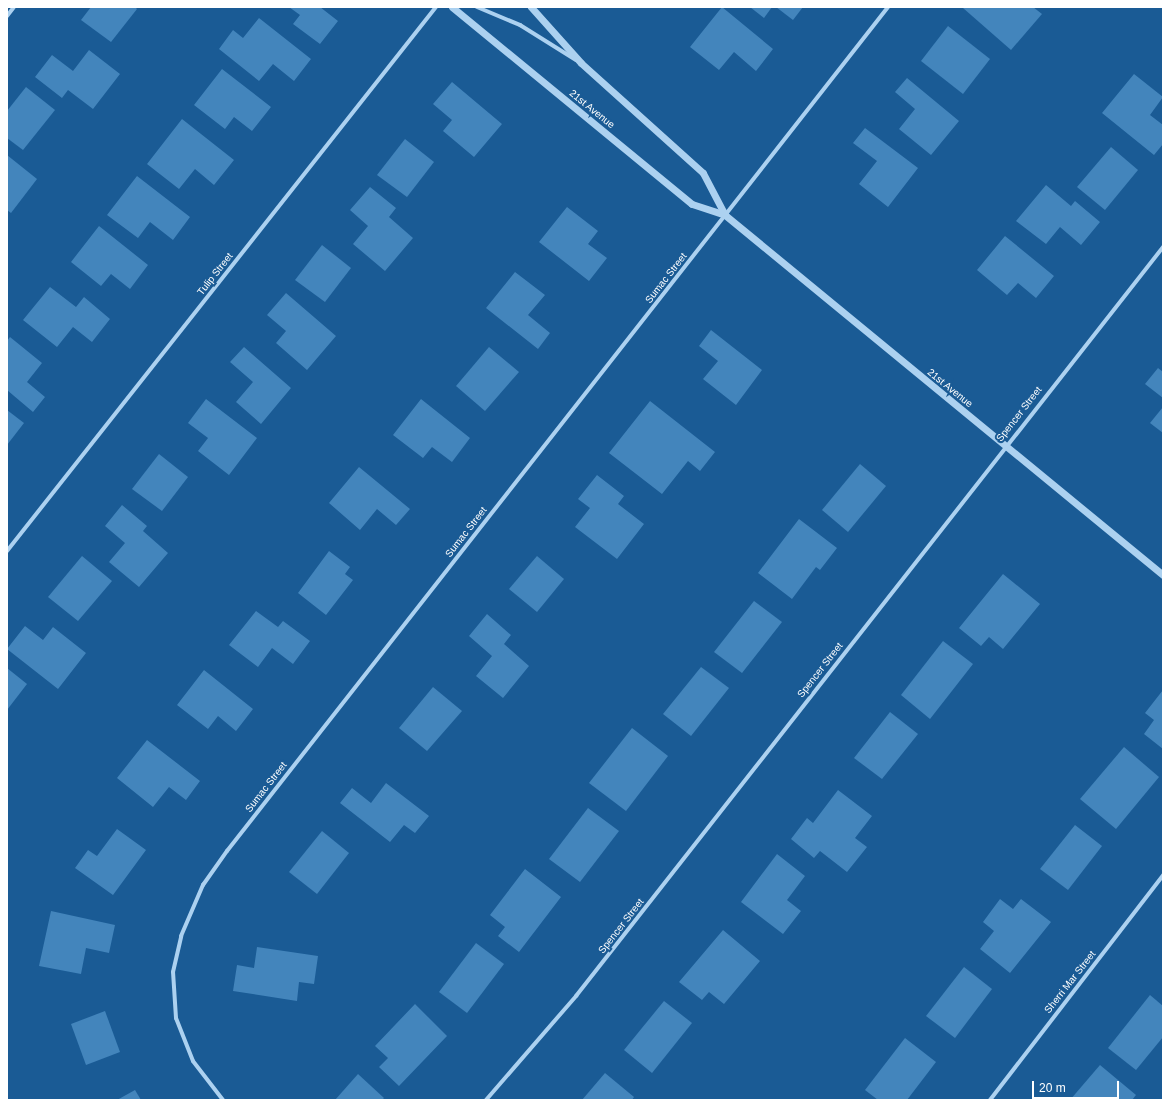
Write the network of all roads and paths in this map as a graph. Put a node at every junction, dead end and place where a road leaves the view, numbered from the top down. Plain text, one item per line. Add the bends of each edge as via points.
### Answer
1 (14, 7) edge
2 (436, 7) edge
3 (452, 7) edge
4 (477, 7) edge
5 (531, 7) edge
6 (888, 7) edge
7 (7, 16) edge
8 (581, 64) junction
9 (725, 215) junction
10 (1163, 247) edge
11 (1004, 445) junction
12 (7, 551) edge
13 (1163, 575) edge
14 (1163, 875) edge
15 (223, 1100) edge
16 (486, 1100) edge
17 (990, 1100) edge

1 - 7 street
2 - 12 street, Tulip Street
3 - 9 street, 21st Avenue via 692,204
4 - 8 street via 520,25
5 - 8 street, 21st Avenue
6 - 9 street, Sumac Street
8 - 9 street, 21st Avenue via 703,173
9 - 11 street, 21st Avenue
9 - 15 street, Sumac Street via 236,838 203,885 181,936 173,972 176,1018 193,1061
10 - 11 street, Spencer Street
11 - 13 street, 21st Avenue
11 - 16 street, Spencer Street via 576,996
14 - 17 street, Sherri Mar Street

